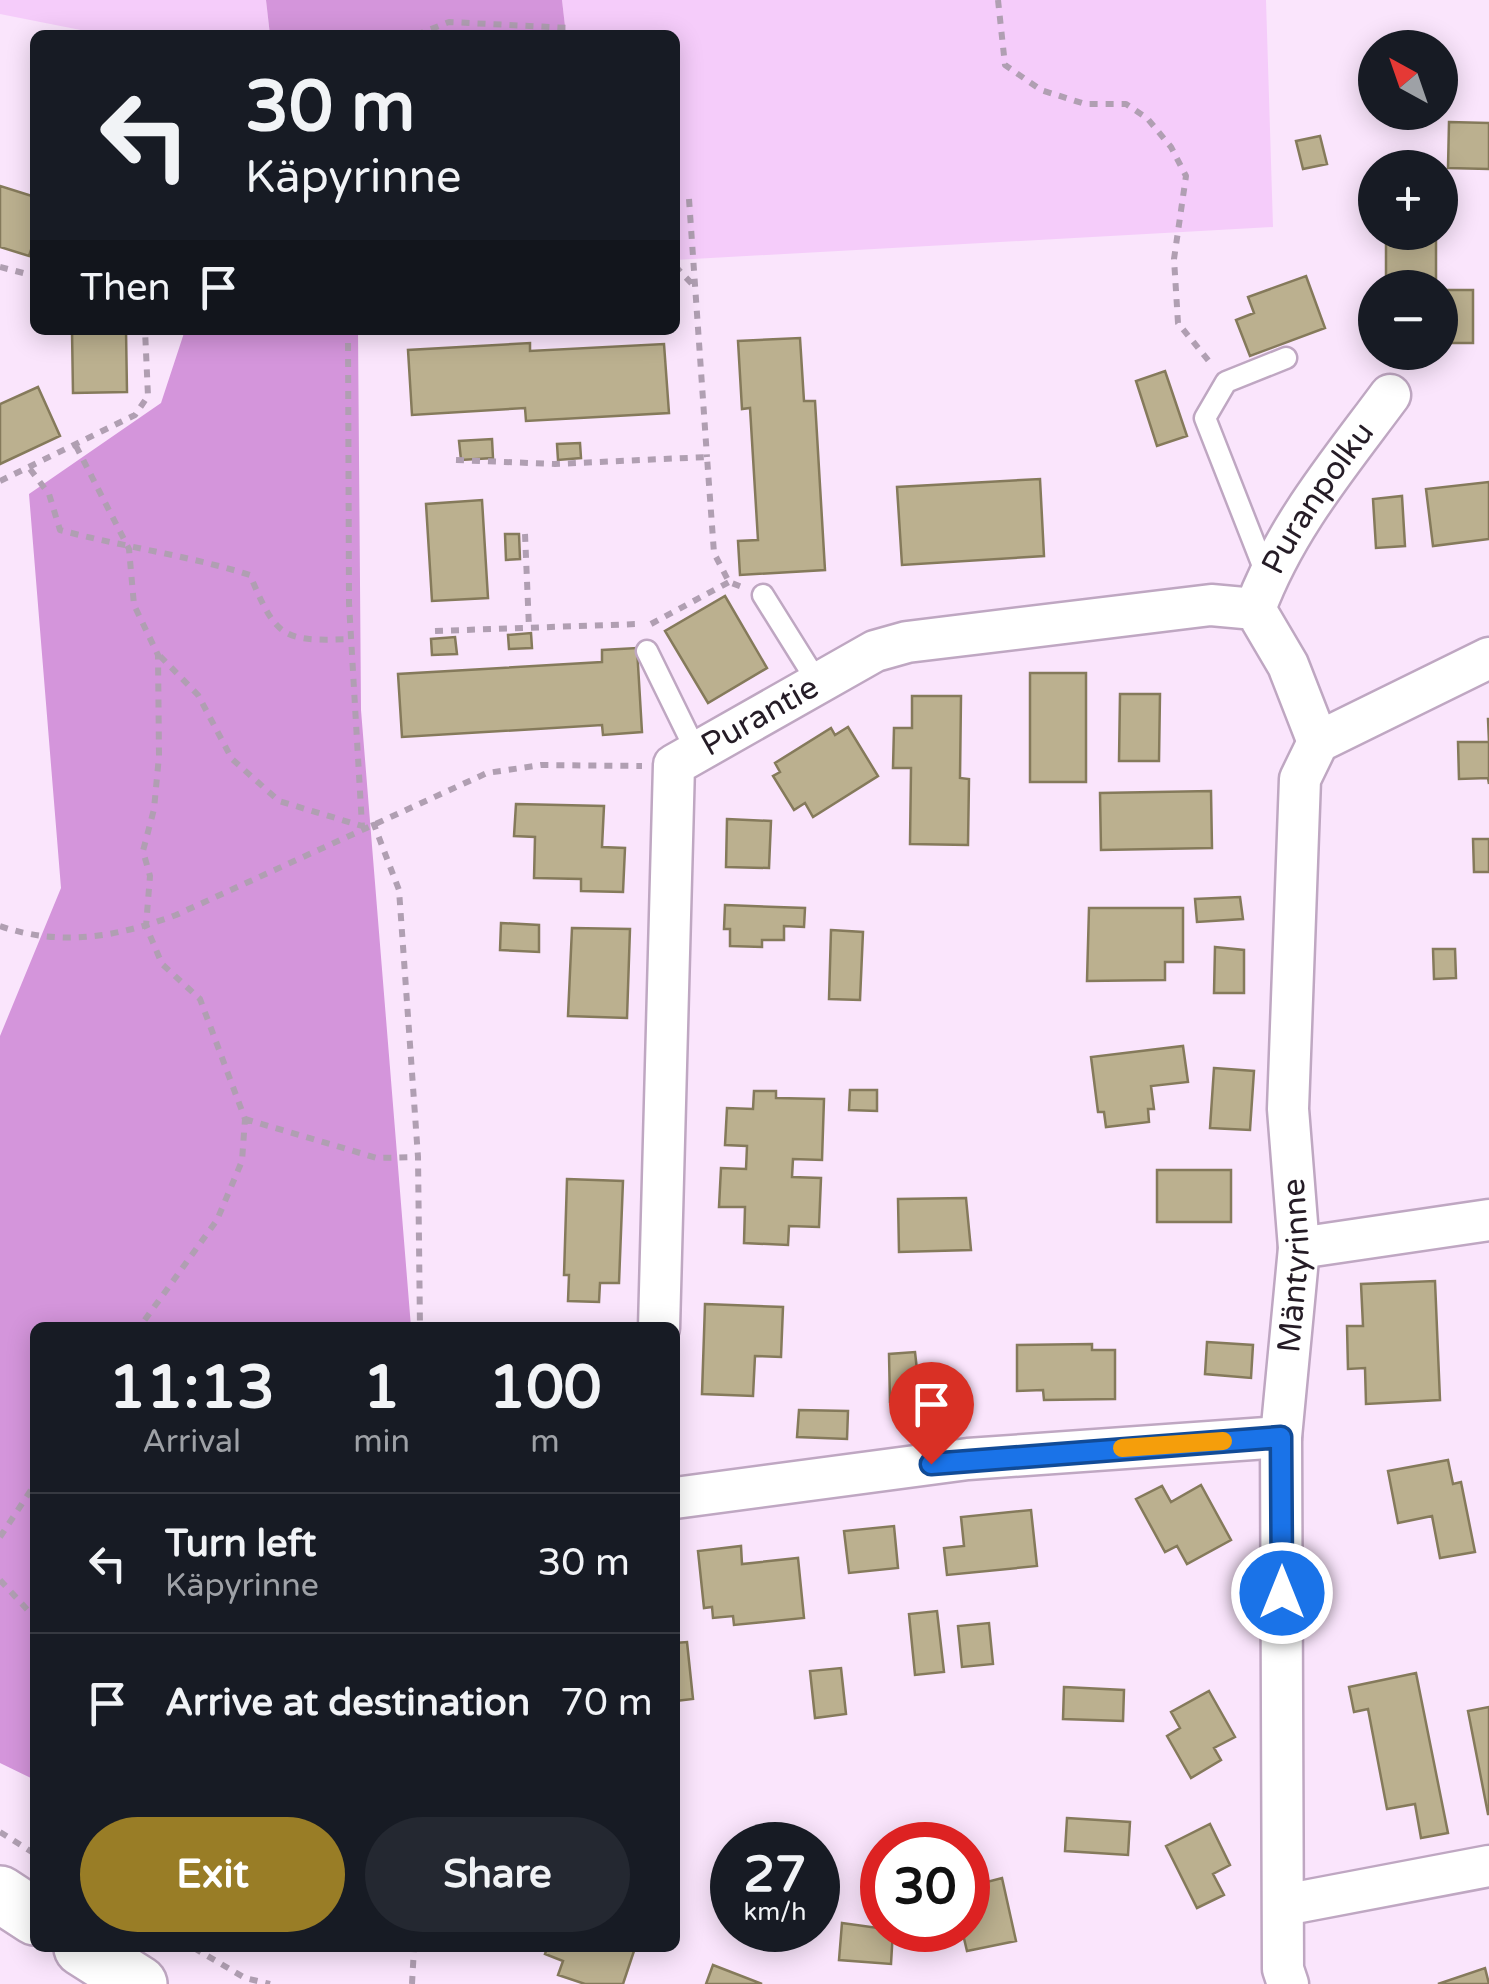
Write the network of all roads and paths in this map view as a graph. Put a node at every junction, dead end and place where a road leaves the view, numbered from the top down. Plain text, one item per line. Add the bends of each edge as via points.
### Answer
1 (998, 0) edge
2 (428, 30) edge
3 (570, 30) edge
4 (689, 198) dead end
5 (0, 267) edge
6 (680, 271) edge
7 (30, 275) edge
8 (695, 287) junction
9 (145, 335) edge
10 (348, 335) edge
11 (1286, 358) dead end
12 (1226, 382) junction
13 (1390, 396) dead end
14 (76, 446) junction
15 (707, 457) junction
16 (456, 460) dead end
17 (30, 469) junction
18 (0, 481) edge
19 (525, 534) dead end
20 (129, 549) junction
21 (729, 582) junction
22 (1261, 592) junction
23 (763, 595) joint
24 (529, 628) junction
25 (436, 632) dead end
26 (350, 640) junction
27 (647, 651) dead end
28 (158, 655) junction
29 (1489, 658) edge
30 (818, 683) junction
31 (1318, 742) junction
32 (685, 759) junction
33 (373, 822) junction
34 (362, 826) junction
35 (0, 926) edge
36 (146, 926) junction
37 (245, 1119) junction
38 (418, 1157) junction
39 (1489, 1220) edge
40 (1299, 1248) junction
41 (143, 1322) edge
42 (420, 1322) edge
43 (659, 1322) edge
44 (1281, 1437) junction
45 (30, 1492) edge
46 (680, 1497) edge
47 (0, 1537) edge
48 (0, 1580) edge
49 (30, 1613) edge
50 (0, 1832) edge
51 (30, 1851) edge
52 (1489, 1866) edge
53 (0, 1894) edge
54 (1284, 1905) junction
55 (30, 1914) edge
56 (88, 1952) edge
57 (201, 1952) edge
58 (414, 1952) edge
59 (138, 1984) edge
60 (270, 1984) edge
61 (412, 1984) edge
62 (1288, 1984) edge

1 - 12 path via 1005,65 1041,90 1085,104 1126,104 1170,147 1186,176 1174,259 1178,323
2 - 3 path via 448,22
4 - 8 path
5 - 7 path
6 - 8 path
8 - 15 path
9 - 14 path via 148,396 135,415
10 - 26 path
11 - 12 lane
12 - 22 lane via 1205,418
13 - 22 street, Puranpolku via 1302,512
14 - 17 path
14 - 20 path
15 - 16 path via 554,464
15 - 21 path via 714,553
17 - 18 path
17 - 20 path via 49,494 60,530
19 - 24 path
20 - 26 path via 193,557 250,575 269,622 295,638
20 - 28 path via 134,605
21 - 23 path
21 - 24 path via 654,624
22 - 30 street, Purantie via 1211,606 907,642 875,651
22 - 31 street
23 - 30 lane
24 - 25 path
26 - 34 path
27 - 32 lane
28 - 34 path via 198,695 232,759 280,802
28 - 36 path via 159,756 142,852 150,876
29 - 31 street
30 - 32 street, Purantie
31 - 40 street, Mäntyrinne via 1300,779 1297,856 1288,1109
32 - 33 path via 487,773
32 - 43 street, Purantie
33 - 34 path
33 - 38 path via 399,890
34 - 36 path
35 - 36 path via 60,939
36 - 37 path via 162,964 200,999
37 - 38 path via 377,1158
37 - 41 path via 242,1161 217,1220
38 - 42 path
39 - 40 street
40 - 44 street, Mäntyrinne
44 - 46 street via 968,1459
44 - 54 street, Mäntyrinne
45 - 47 path
48 - 49 path
50 - 51 path
52 - 54 street
53 - 55 main road
54 - 62 street, Mäntyrinne
56 - 59 main road
57 - 60 path via 245,1978
58 - 61 path

